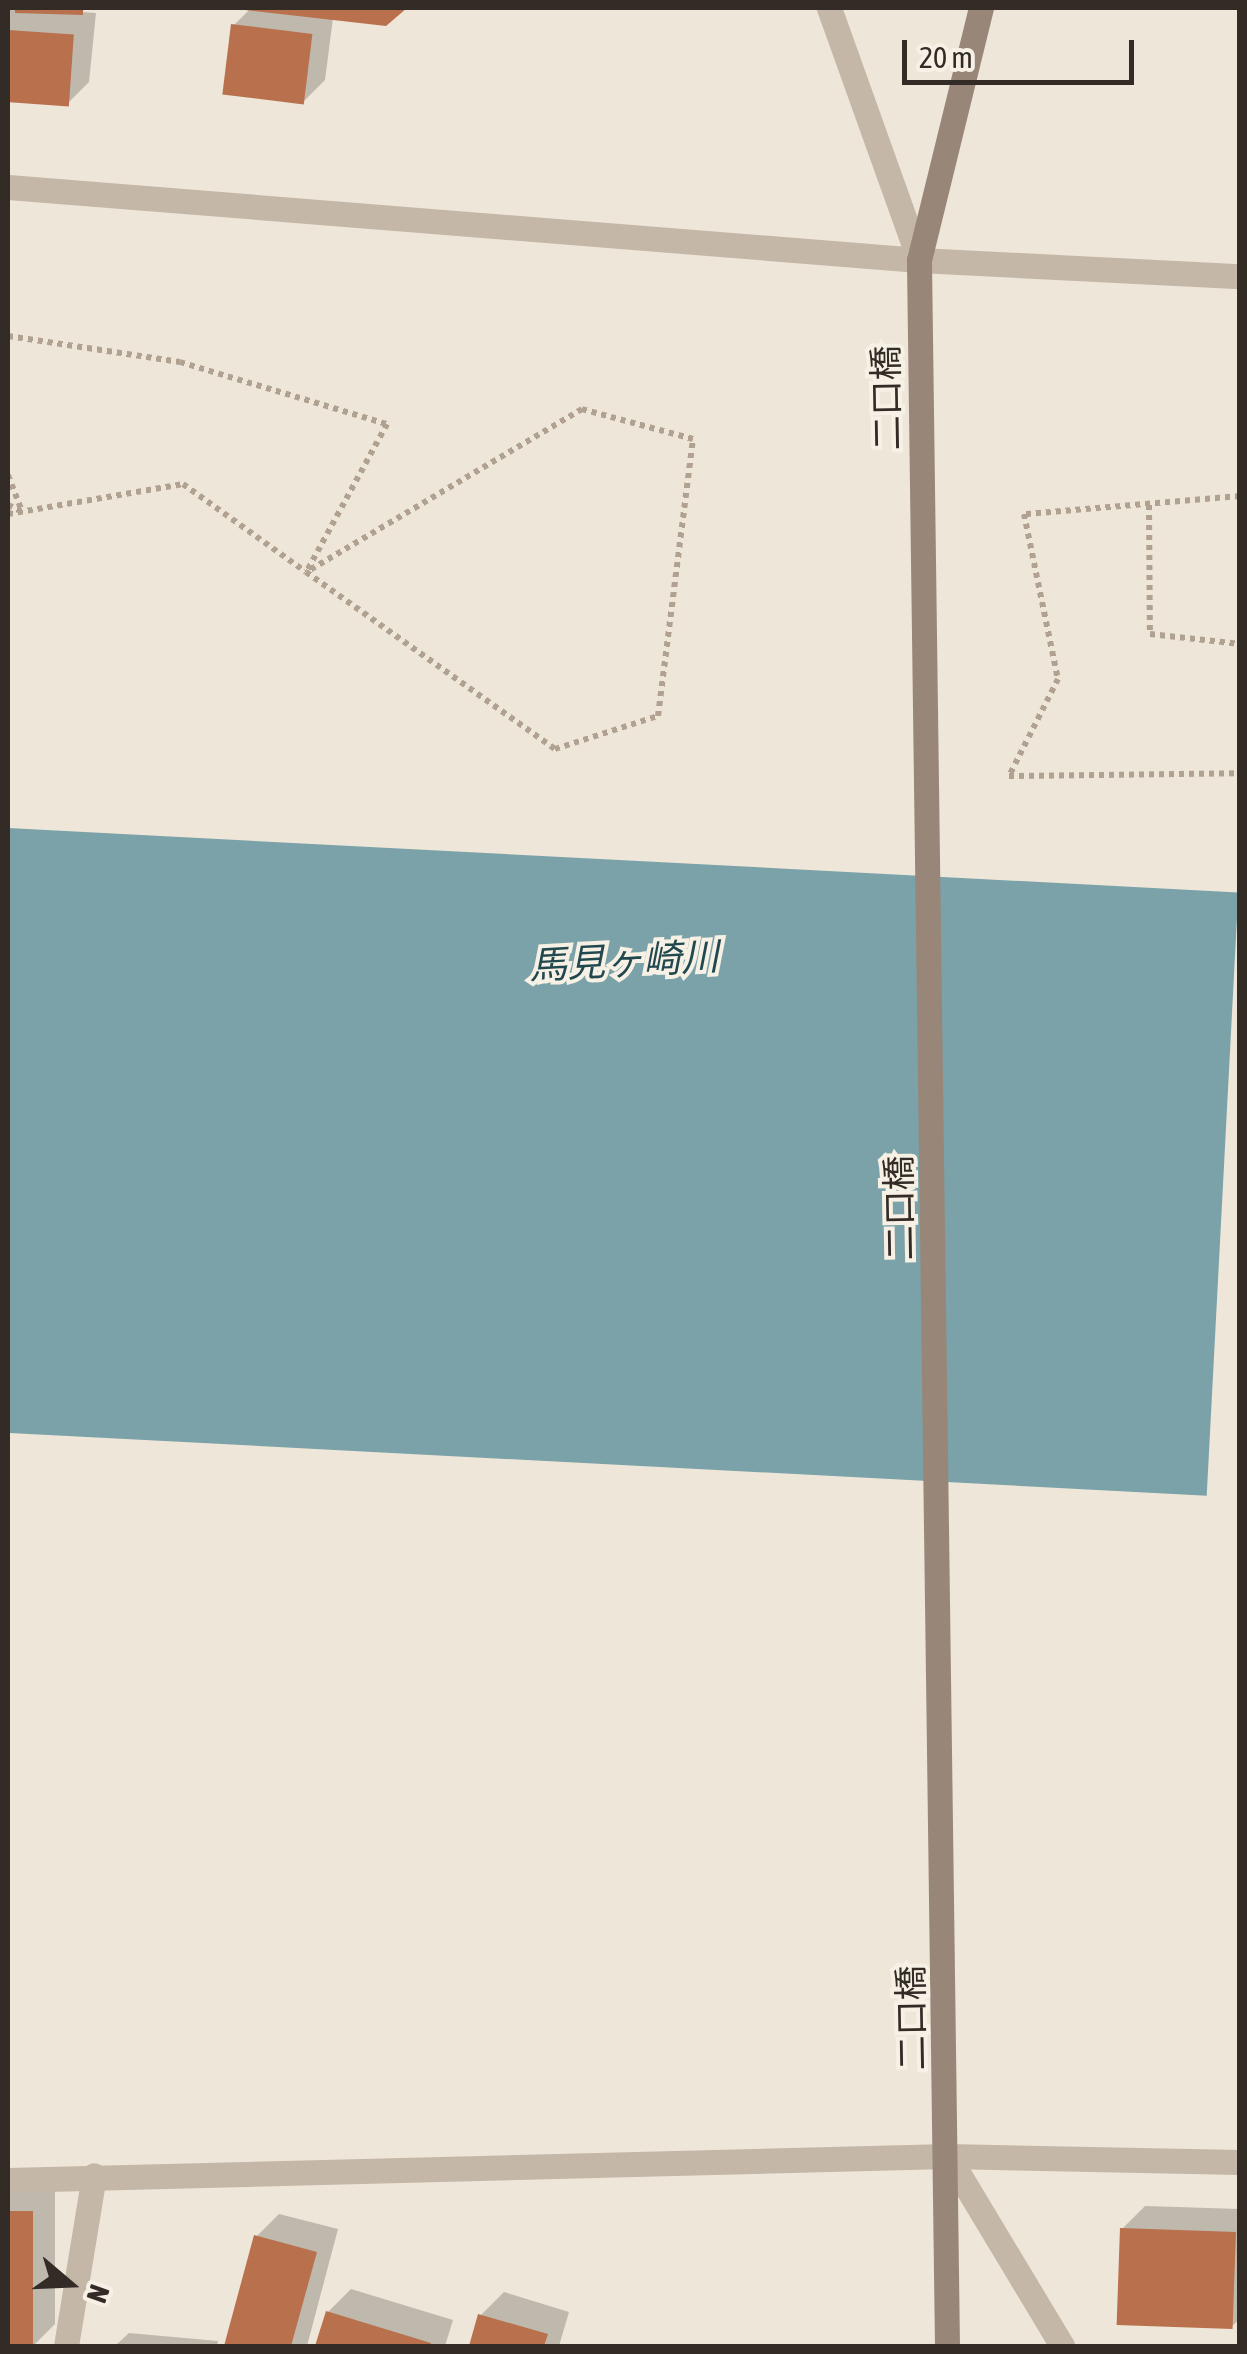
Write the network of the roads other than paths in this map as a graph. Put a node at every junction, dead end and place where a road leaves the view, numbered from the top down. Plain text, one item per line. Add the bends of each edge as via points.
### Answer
1 (829, 8) edge
2 (981, 8) edge
3 (8, 187) edge
4 (919, 260) junction
5 (1240, 276) edge
6 (948, 2156) junction
7 (1240, 2162) edge
8 (94, 2175) junction
9 (8, 2180) edge
10 (66, 2346) edge
11 (947, 2346) edge
12 (1062, 2346) edge

1 - 4 street
2 - 4 street, 二口橋
3 - 4 street
4 - 5 street
4 - 6 street, 二口橋
6 - 7 street
6 - 8 street
6 - 11 street, 二口橋
6 - 12 street
8 - 9 street
8 - 10 street

